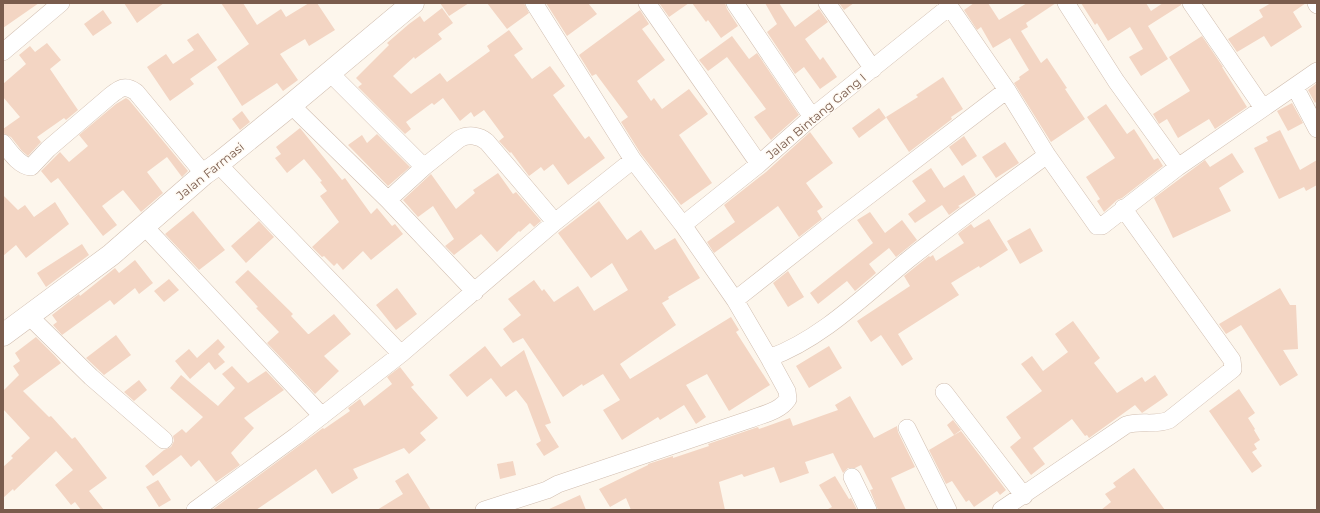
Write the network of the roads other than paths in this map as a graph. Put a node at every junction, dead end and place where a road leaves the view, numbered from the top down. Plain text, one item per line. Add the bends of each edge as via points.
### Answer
1 (61, 3) edge
2 (414, 3) edge
3 (534, 3) edge
4 (647, 3) edge
5 (735, 3) edge
6 (827, 3) edge
7 (1066, 3) edge
8 (1191, 3) edge
9 (948, 5) edge
10 (3, 52) edge
11 (873, 69) junction
12 (1317, 71) edge
13 (329, 72) junction
14 (1295, 87) junction
15 (1007, 90) junction
16 (291, 105) junction
17 (1262, 108) junction
18 (812, 117) junction
19 (1317, 129) edge
20 (3, 143) edge
21 (1047, 155) junction
22 (633, 160) junction
23 (759, 164) junction
24 (424, 167) junction
25 (1178, 167) junction
26 (211, 169) junction
27 (388, 200) junction
28 (1123, 208) junction
29 (555, 222) junction
30 (683, 225) junction
31 (145, 227) junction
32 (475, 292) junction
33 (735, 300) junction
34 (12, 324) edge
35 (401, 354) junction
36 (769, 358) junction
37 (944, 392) dead end
38 (322, 416) junction
39 (907, 428) dead end
40 (164, 440) dead end
41 (852, 477) dead end
42 (1024, 496) junction
43 (195, 510) edge
44 (484, 510) edge
45 (868, 510) edge
46 (948, 510) edge
47 (1001, 510) edge

1 - 10 street
2 - 13 street, Jalan Farmasi
3 - 22 street
4 - 23 street
5 - 18 street
6 - 11 street
7 - 25 street via 1116,81
8 - 17 street
9 - 11 street, Jalan Bintang Gang I
9 - 15 street
11 - 18 street, Jalan Bintang Gang I
12 - 14 street
13 - 16 street, Jalan Farmasi
13 - 24 street
14 - 17 street
14 - 19 street
15 - 21 street
15 - 33 street
16 - 26 street, Jalan Farmasi
16 - 27 street
17 - 25 street
18 - 23 street, Jalan Bintang Gang I
20 - 26 street via 16,158 31,167 48,149 114,93 129,87
21 - 28 street via 1097,226 1102,226
21 - 36 street via 909,259 818,332 779,355
22 - 29 street
22 - 30 street
23 - 30 street, Jalan Bintang Gang I
24 - 27 street
24 - 29 street via 459,139 470,136 483,138
25 - 28 street
26 - 31 street, Jalan Farmasi
26 - 35 street
27 - 32 street
28 - 42 street via 1232,360 1233,369 1169,420 1160,424 1134,422 1126,425
29 - 32 street
30 - 33 street
31 - 34 street, Jalan Farmasi via 111,255
31 - 38 street
32 - 35 street
33 - 36 street
34 - 40 street via 91,377
35 - 38 street
36 - 44 street via 787,391 788,399 780,408
37 - 42 street
38 - 43 street
39 - 46 street
41 - 45 street
42 - 47 street

